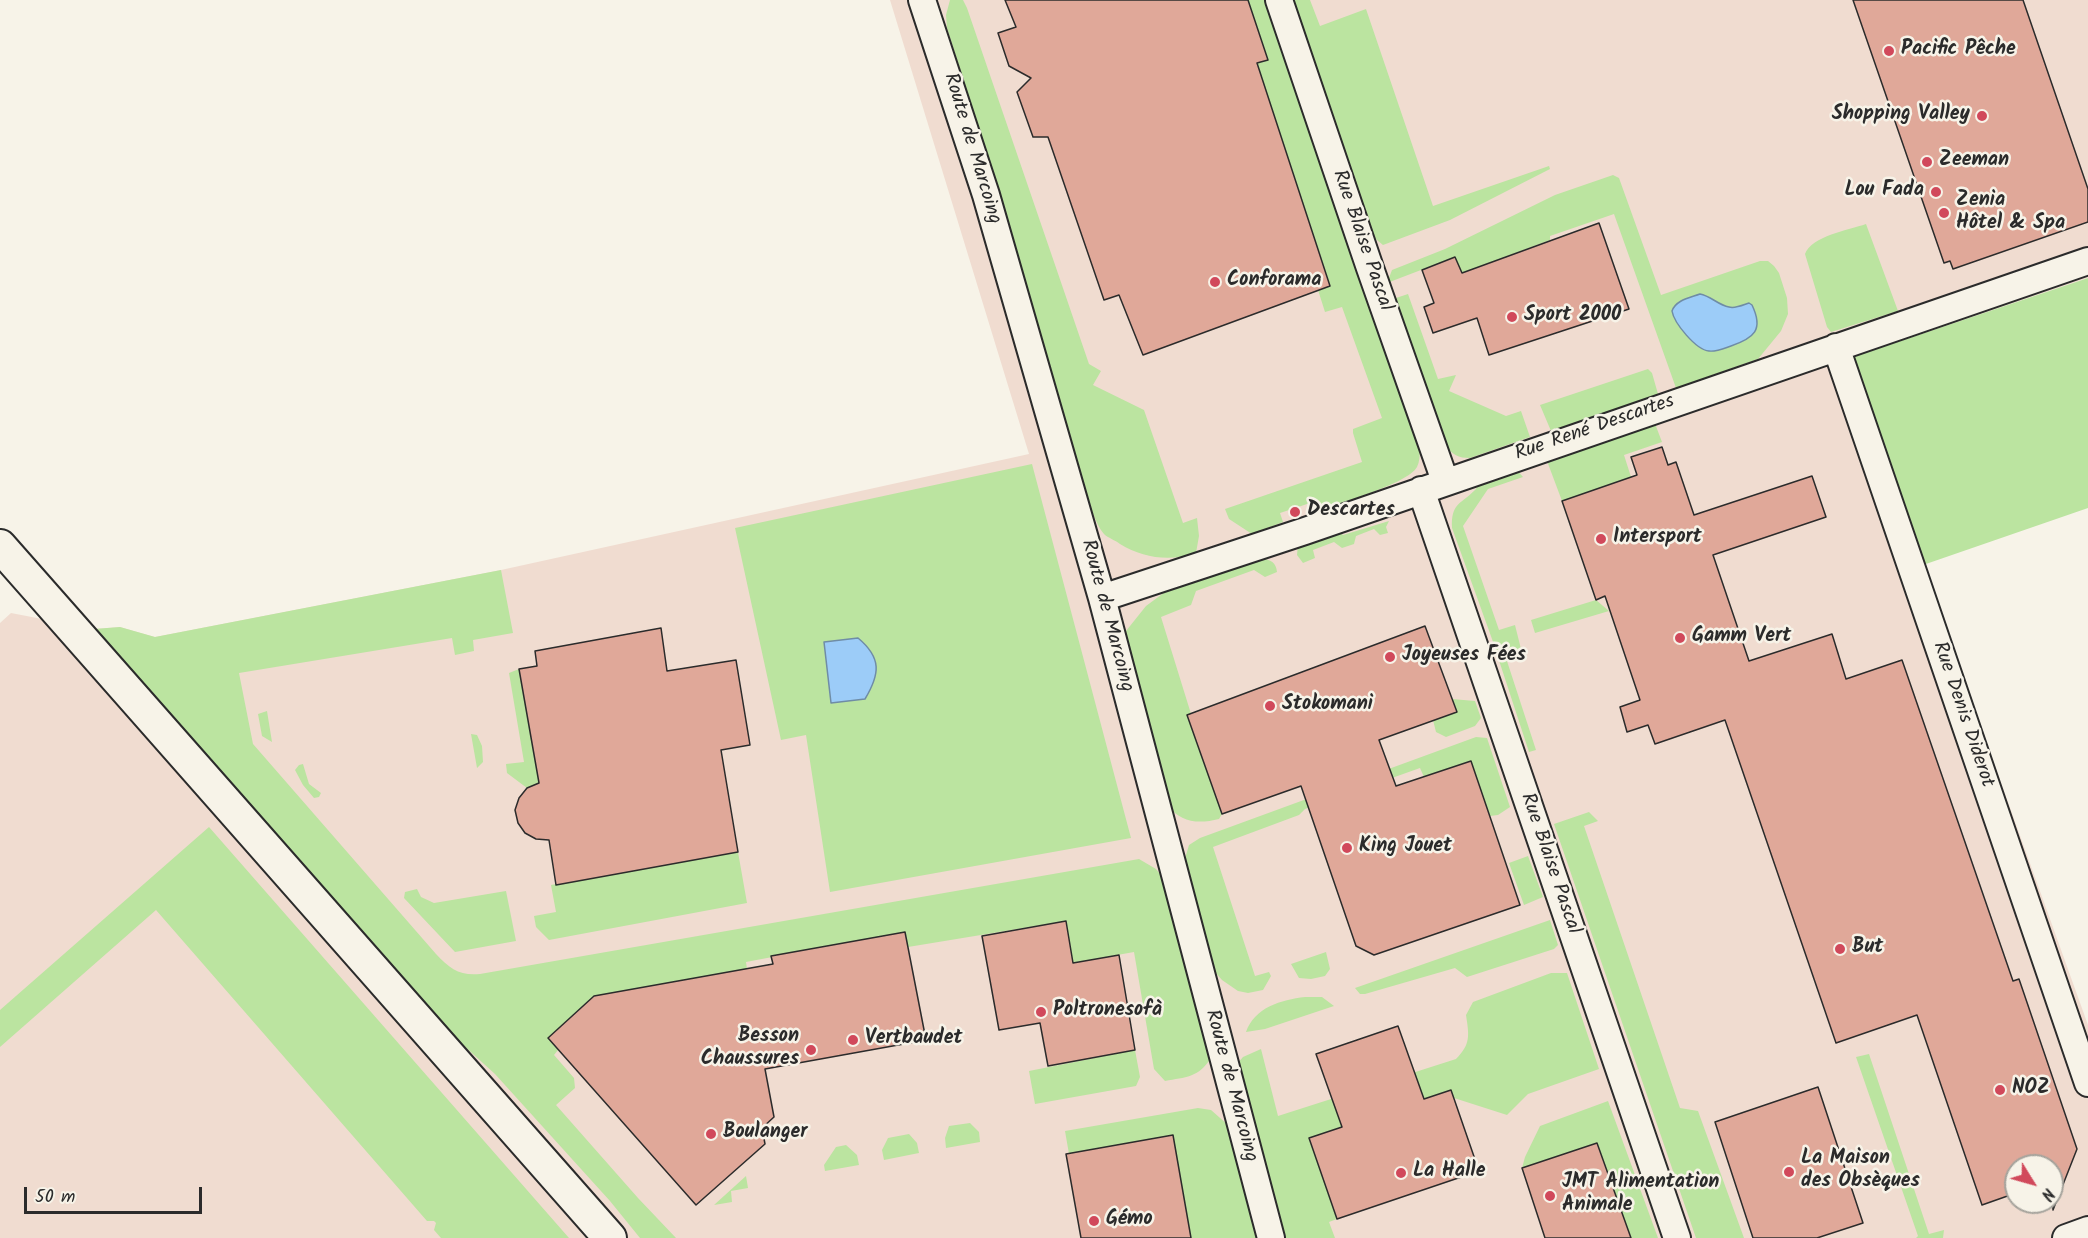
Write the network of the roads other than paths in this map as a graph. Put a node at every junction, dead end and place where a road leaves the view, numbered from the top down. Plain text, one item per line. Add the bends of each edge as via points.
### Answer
1 (922, 0) edge
2 (1278, 0) edge
3 (2088, 261) edge
4 (1836, 347) junction
5 (1445, 481) junction
6 (1421, 490) junction
7 (0, 546) edge
8 (1102, 598) junction
9 (2088, 1083) edge
10 (2088, 1230) edge
11 (610, 1238) edge
12 (1271, 1238) edge
13 (1677, 1238) edge
14 (2066, 1238) edge

1 - 8 street, Route de Marcoing via 986,195
2 - 5 street, Rue Blaise Pascal
3 - 4 street, Rue René Descartes
4 - 5 street, Rue René Descartes
4 - 9 street, Rue Denis Diderot
5 - 6 street, Rue René Descartes
6 - 8 street, Rue René Descartes
6 - 13 street, Rue Blaise Pascal
7 - 11 main road
8 - 12 street, Route de Marcoing
10 - 14 street

